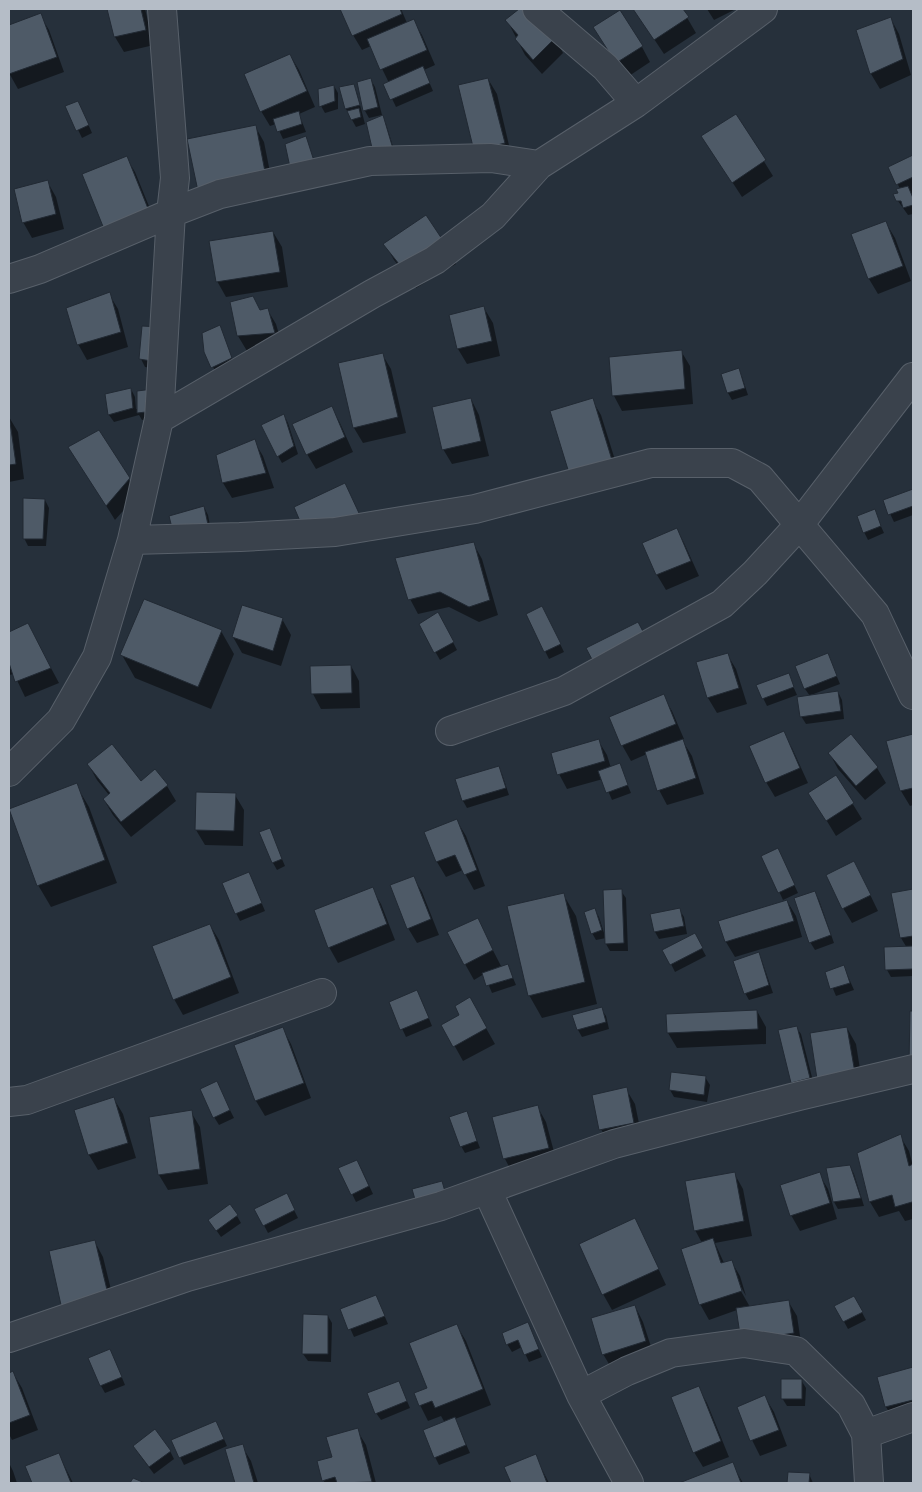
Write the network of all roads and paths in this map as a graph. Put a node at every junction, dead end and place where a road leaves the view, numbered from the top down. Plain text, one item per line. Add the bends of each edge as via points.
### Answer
1 (162, 9) edge
2 (538, 9) edge
3 (763, 9) edge
4 (636, 103) junction
5 (539, 165) junction
6 (171, 213) junction
7 (9, 279) edge
8 (913, 377) edge
9 (158, 419) junction
10 (799, 525) junction
11 (132, 540) junction
12 (913, 695) edge
13 (450, 731) dead end
14 (9, 772) edge
15 (322, 993) dead end
16 (913, 1069) edge
17 (9, 1102) edge
18 (487, 1190) junction
19 (9, 1338) edge
20 (581, 1395) junction
21 (913, 1418) edge
22 (866, 1434) junction
23 (629, 1483) edge
24 (869, 1483) edge

1 - 6 street via 175,178
2 - 4 street via 605,67
3 - 4 street
4 - 5 street
5 - 6 street via 491,158 370,161 220,194
5 - 9 street via 493,216 435,260
6 - 7 street
6 - 9 street
8 - 10 street
9 - 11 street
10 - 11 street via 760,478 732,463 651,463 475,509 335,532
10 - 12 street via 875,614
10 - 13 street via 722,604 564,691
11 - 14 street via 97,657 61,720
15 - 17 street via 27,1100
16 - 18 street via 614,1144
18 - 19 street via 441,1206 186,1277
18 - 20 street
20 - 22 street via 671,1353 744,1343 796,1351 851,1405
20 - 23 street
21 - 22 street
22 - 24 street

